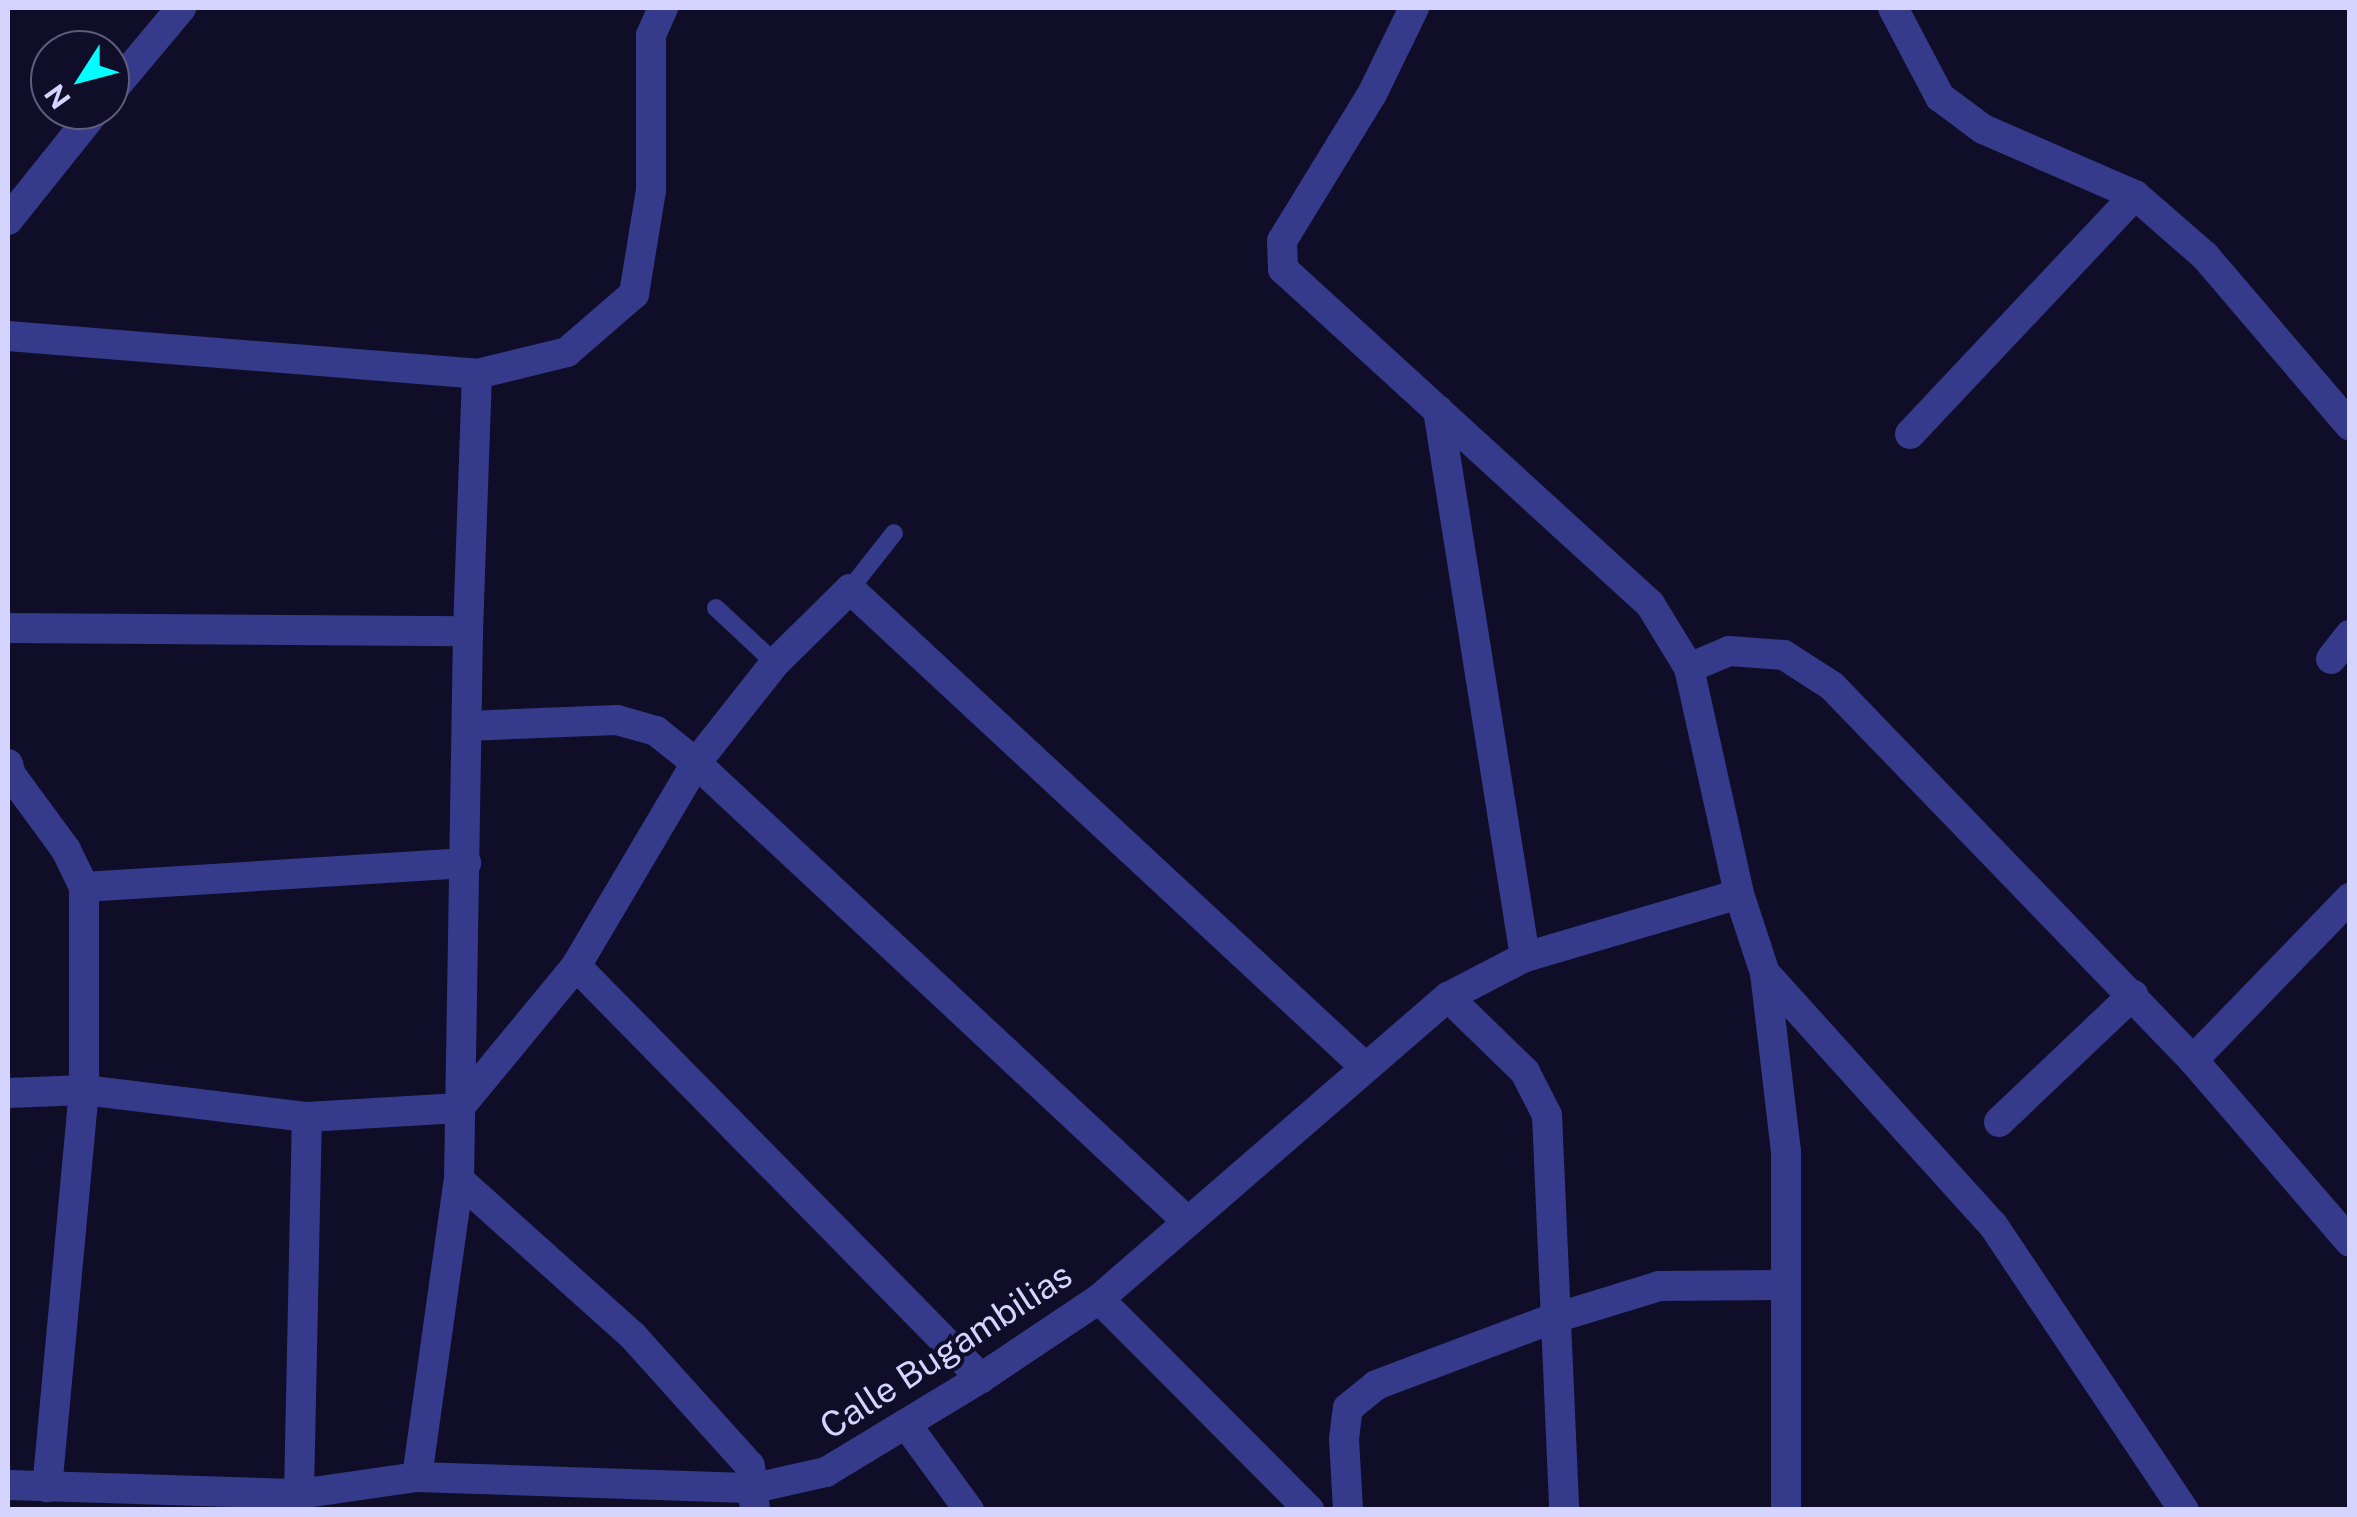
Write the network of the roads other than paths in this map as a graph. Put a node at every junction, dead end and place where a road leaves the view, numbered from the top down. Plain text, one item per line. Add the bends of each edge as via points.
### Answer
1 (180, 8) edge
2 (663, 8) edge
3 (1414, 8) edge
4 (1894, 8) edge
5 (130, 69) edge
6 (80, 130) edge
7 (2135, 195) junction
8 (8, 220) edge
9 (8, 336) edge
10 (477, 374) junction
11 (1438, 410) junction
12 (2350, 426) edge
13 (1910, 434) dead end
14 (894, 533) dead end
15 (850, 589) junction
16 (716, 608) dead end
17 (8, 628) edge
18 (468, 632) junction
19 (775, 662) junction
20 (1689, 668) junction
21 (467, 726) junction
22 (696, 763) junction
23 (8, 764) edge
24 (466, 863) junction
25 (84, 887) junction
26 (1739, 894) junction
27 (2350, 898) edge
28 (1525, 957) junction
29 (576, 966) junction
30 (1765, 973) junction
31 (2133, 996) junction
32 (1448, 997) junction
33 (2193, 1060) junction
34 (1365, 1067) junction
35 (84, 1090) junction
36 (8, 1092) edge
37 (460, 1108) junction
38 (307, 1117) junction
39 (1999, 1122) dead end
40 (459, 1180) junction
41 (1187, 1221) junction
42 (2350, 1242) edge
43 (1784, 1285) junction
44 (1100, 1299) junction
45 (1552, 1319) junction
46 (981, 1378) junction
47 (906, 1424) junction
48 (417, 1476) junction
49 (8, 1485) edge
50 (46, 1488) junction
51 (299, 1494) junction
52 (491, 1496) edge
53 (755, 1499) edge
54 (969, 1510) edge
55 (1308, 1510) edge
56 (1348, 1510) edge
57 (1564, 1510) edge
58 (1786, 1510) edge
59 (2184, 1510) edge

1 - 5 street
2 - 10 street via 650,35 652,190 634,294 567,352
3 - 11 street via 1372,94 1282,241 1283,269
4 - 7 street via 1940,98 1983,129
6 - 8 street
7 - 12 street via 2206,256
7 - 13 street
9 - 10 street
10 - 18 street
11 - 20 street via 1650,604
11 - 28 street
14 - 15 lane
15 - 19 street
15 - 34 street
16 - 19 lane
17 - 18 street
18 - 21 street
19 - 22 street
20 - 26 street
20 - 31 street via 1729,651 1784,655 1832,686
21 - 22 street via 617,720 656,731
21 - 24 street
22 - 29 street
22 - 41 street
23 - 25 street
24 - 25 street
24 - 37 street
25 - 35 street
26 - 28 street, Calle Bugambilias
26 - 30 street
27 - 33 street
28 - 32 street, Calle Bugambilias
29 - 37 street
29 - 46 street
30 - 43 street via 1786,1151
30 - 59 street via 1992,1226
31 - 33 street
31 - 39 street
32 - 34 street, Calle Bugambilias
32 - 45 street via 1525,1072 1546,1115
33 - 42 street
34 - 41 street, Calle Bugambilias
35 - 36 street
35 - 38 street
35 - 50 street
37 - 38 street
37 - 40 street
38 - 51 street
40 - 48 street
40 - 53 street via 632,1335 750,1466
41 - 44 street, Calle Bugambilias
43 - 45 street via 1659,1286
43 - 58 street
44 - 46 street, Calle Bugambilias
44 - 55 street
45 - 56 street via 1376,1385 1348,1408
45 - 57 street
46 - 47 street, Calle Bugambilias
47 - 53 street, Calle Bugambilias via 826,1472
47 - 54 street
48 - 51 street, Calle Bugambilias
48 - 52 street, Calle Bugambilias
49 - 50 street, Calle Bugambilias
50 - 51 street, Calle Bugambilias
52 - 53 street, Calle Bugambilias

